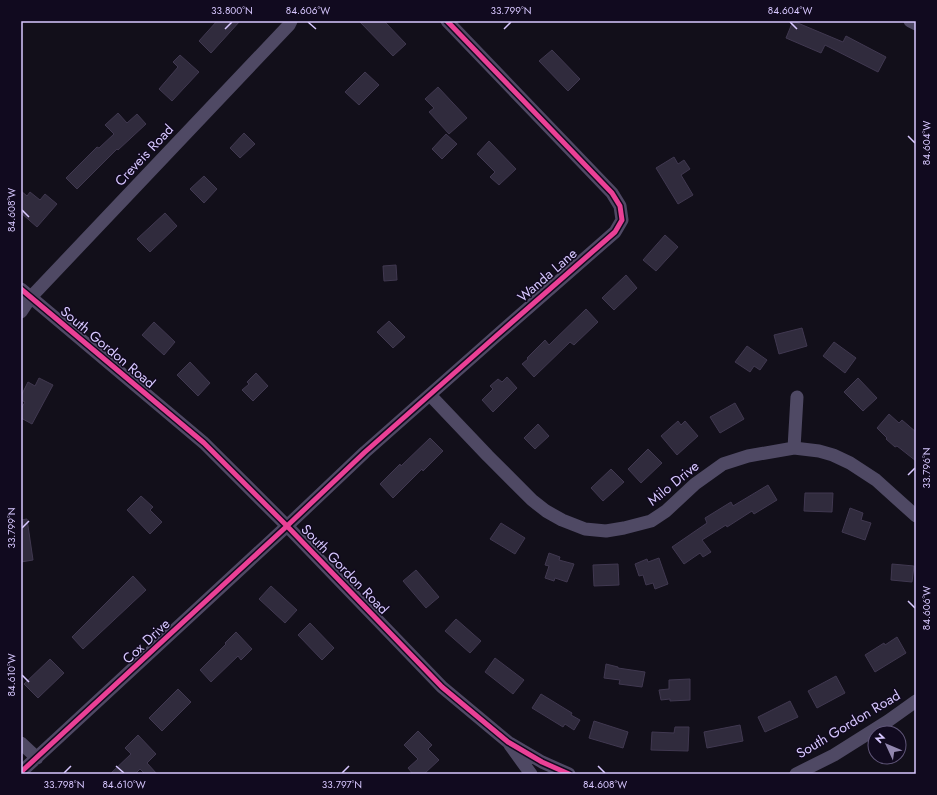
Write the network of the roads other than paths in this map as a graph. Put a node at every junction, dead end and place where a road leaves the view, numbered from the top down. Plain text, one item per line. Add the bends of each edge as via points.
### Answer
1 (447, 21) edge
2 (910, 21) edge
3 (289, 22) edge
4 (916, 24) edge
5 (26, 293) edge
6 (21, 312) edge
7 (430, 395) junction
8 (797, 397) dead end
9 (794, 448) junction
10 (916, 516) edge
11 (287, 526) junction
12 (916, 701) edge
13 (508, 742) junction
14 (21, 743) edge
15 (37, 758) junction
16 (21, 772) edge
17 (531, 774) edge
18 (569, 774) edge
19 (796, 774) edge

1 - 7 street, Wanda Lane via 612,193 620,206 622,220 615,232
2 - 4 street
3 - 5 street, Creveis Road
5 - 6 street, Creveis Road
5 - 11 street, South Gordon Road via 204,443
7 - 9 street, Milo Drive via 532,500 562,520 585,529 606,531 651,521 723,464 748,456
7 - 11 street, Wanda Lane
8 - 9 street
9 - 10 street, Milo Drive via 834,455 850,463 876,480
11 - 13 street, South Gordon Road via 442,687
11 - 15 street, Cox Drive
12 - 19 street, South Gordon Road via 834,755
13 - 17 street, South Gordon Road
13 - 18 street, South Gordon Road
14 - 15 street
15 - 16 street, Cox Drive

